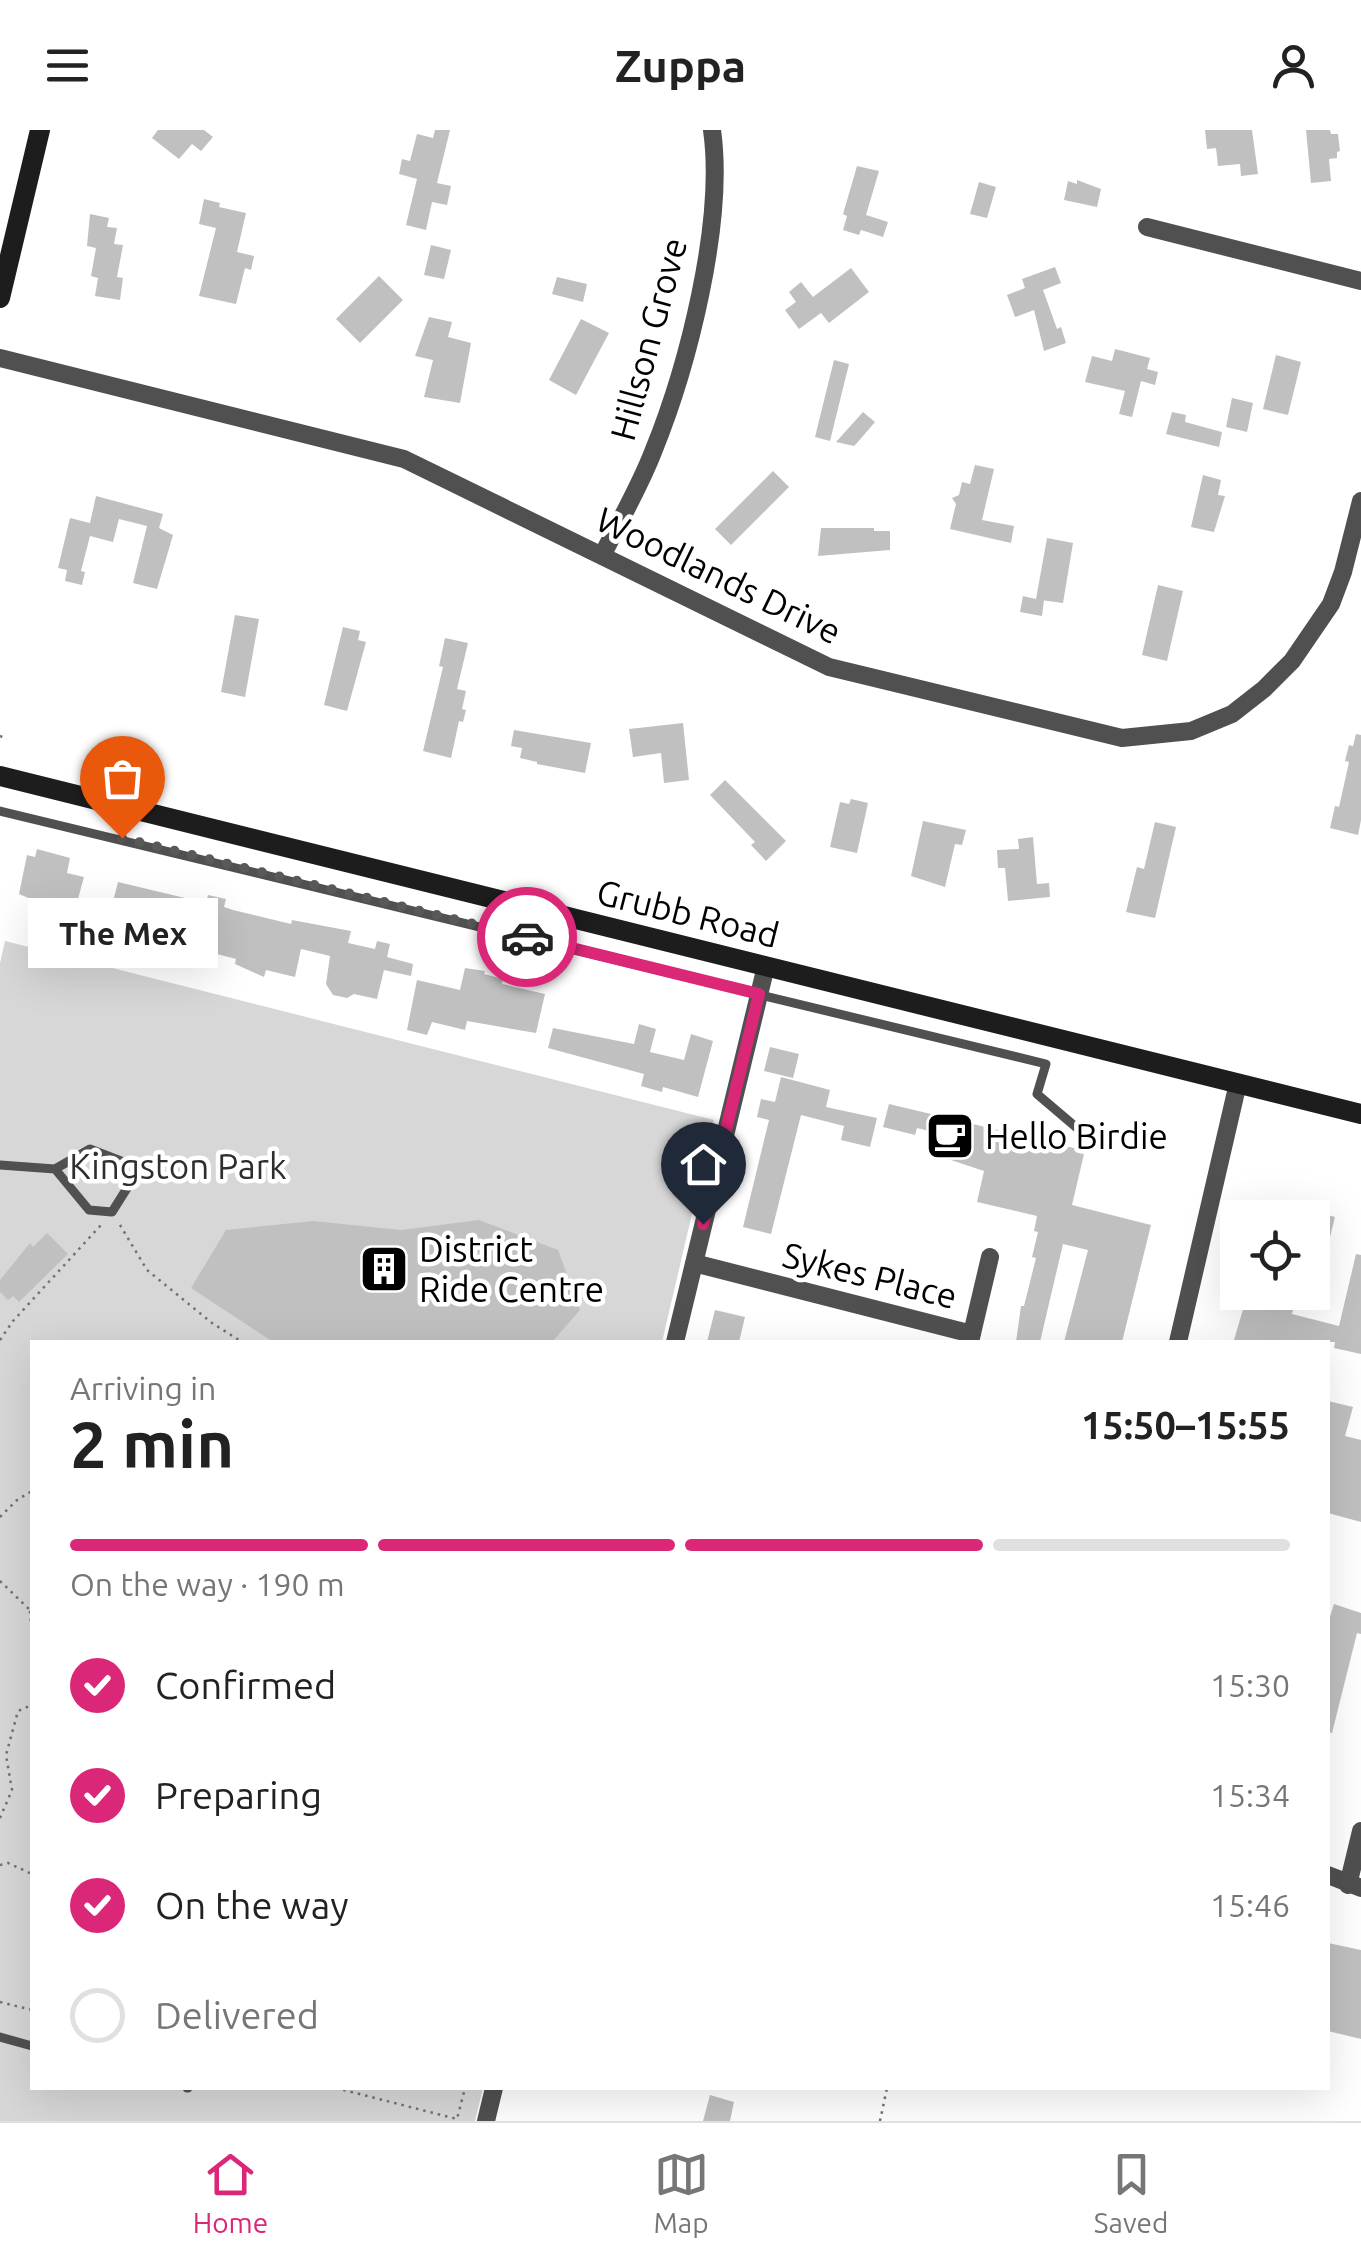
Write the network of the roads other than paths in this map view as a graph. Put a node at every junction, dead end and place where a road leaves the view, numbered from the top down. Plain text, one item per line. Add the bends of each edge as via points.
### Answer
1 (40, 130) edge
2 (712, 130) edge
3 (1147, 228) dead end
4 (1361, 281) edge
5 (0, 298) edge
6 (0, 358) edge
7 (1361, 501) edge
8 (602, 556) junction
9 (0, 776) edge
10 (0, 811) edge
11 (766, 966) junction
12 (759, 994) junction
13 (1238, 1083) junction
14 (1361, 1114) edge
15 (1077, 1128) dead end
16 (0, 1164) edge
17 (56, 1169) junction
18 (990, 1256) dead end
19 (694, 1263) junction
20 (971, 1338) edge
21 (675, 1340) edge
22 (1178, 1340) edge
23 (1361, 1830) edge
24 (1330, 1876) edge
25 (1354, 1887) edge
26 (0, 2037) edge
27 (30, 2045) edge
28 (494, 2090) edge
29 (486, 2121) edge

1 - 5 main road
2 - 8 street, Hillson Grove via 711,232 675,389
3 - 4 street
6 - 8 street, Woodlands Drive via 404,460
7 - 8 street, Woodlands Drive via 1330,604 1292,660 1232,714 1164,736 1122,738 829,666
9 - 11 main road, Grubb Road
10 - 12 lane, Grubb Road
11 - 12 street
11 - 13 main road, Grubb Road
12 - 15 lane, Grubb Road via 1046,1064 1037,1094
12 - 19 street
13 - 14 main road, Grubb Road
13 - 22 street
16 - 17 lane
17 - 17 lane via 90,1149 122,1161 129,1185 112,1212 89,1210
18 - 20 street, Sykes Place
19 - 20 street, Sykes Place
19 - 21 street
23 - 25 street
24 - 25 street
26 - 27 lane
28 - 29 street

